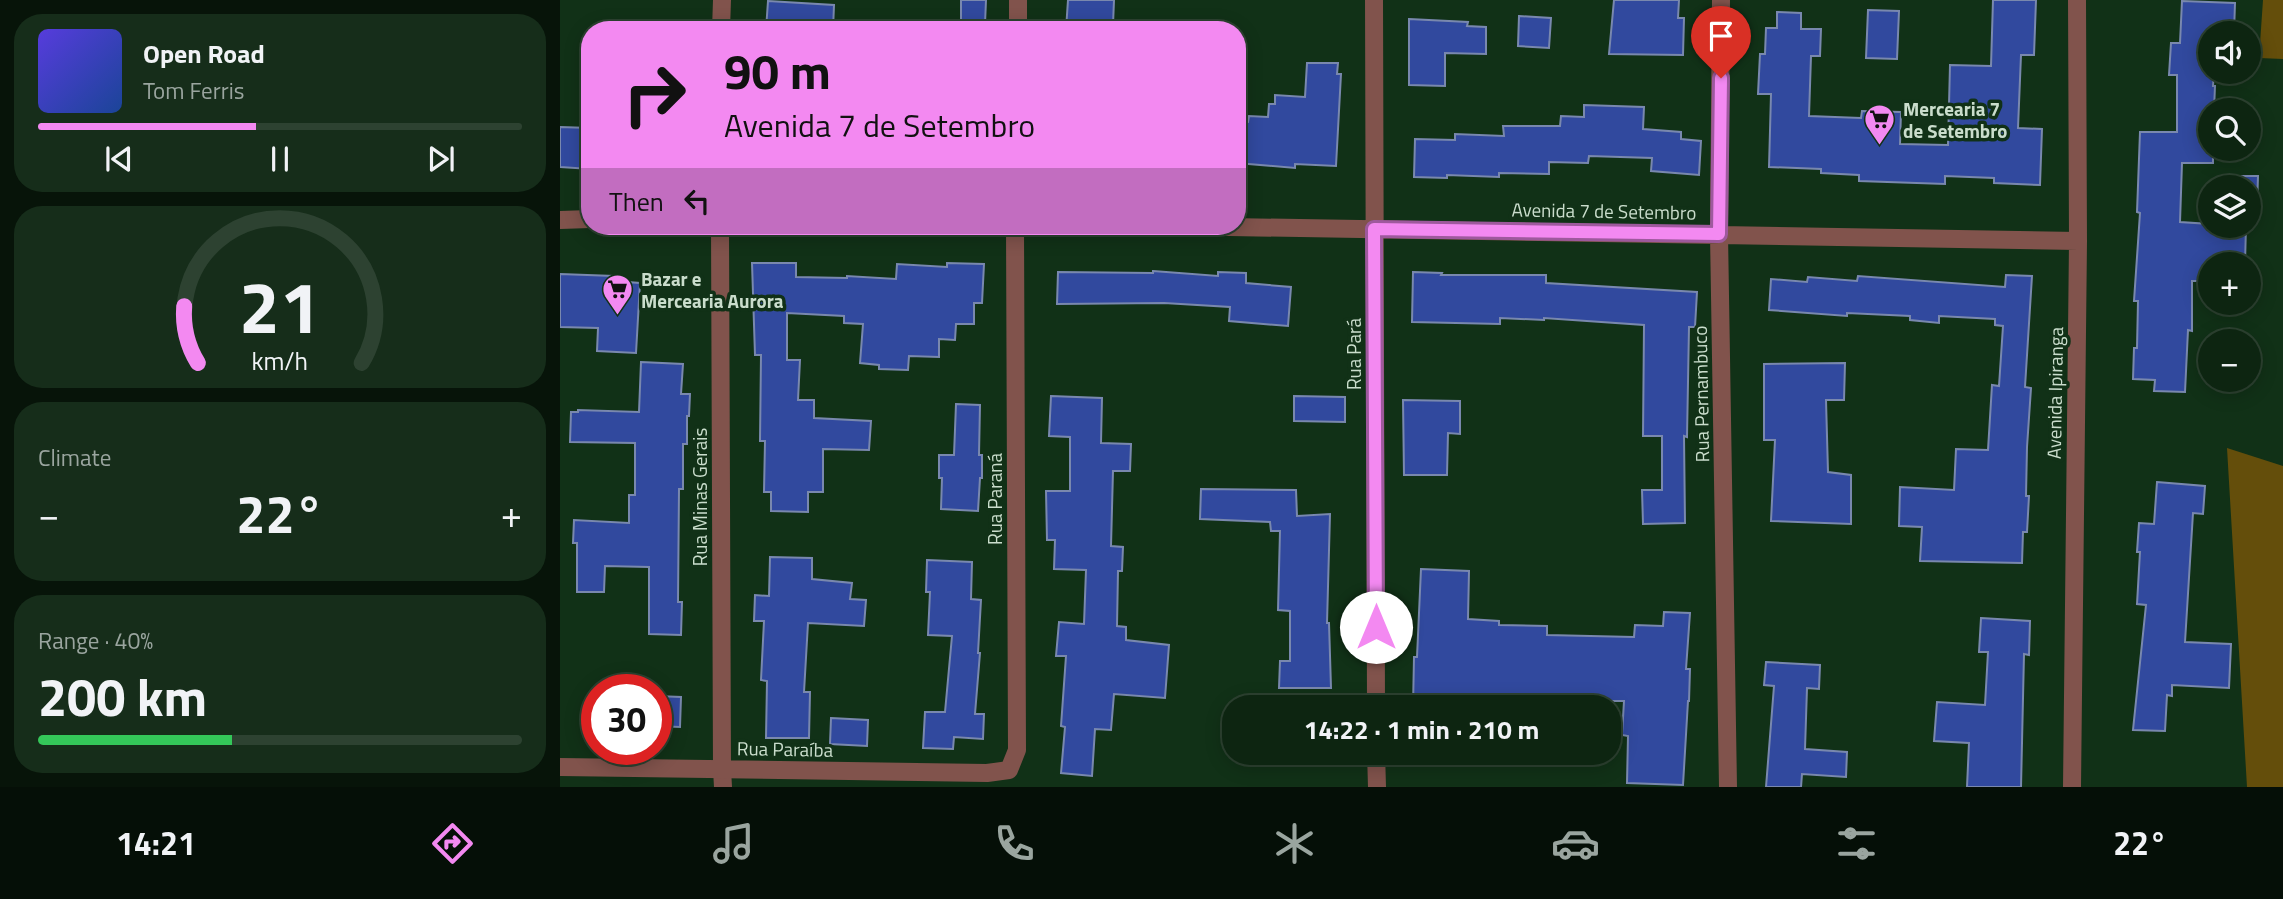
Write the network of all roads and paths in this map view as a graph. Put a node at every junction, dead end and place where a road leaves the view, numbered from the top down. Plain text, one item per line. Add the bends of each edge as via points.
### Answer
1 (722, 0) edge
2 (1018, 0) edge
3 (1374, 0) edge
4 (1721, 0) edge
5 (2077, 0) edge
6 (721, 21) edge
7 (1018, 21) edge
8 (581, 219) edge
9 (560, 220) edge
10 (1246, 227) edge
11 (1374, 229) junction
12 (1719, 234) junction
13 (720, 235) edge
14 (1015, 235) edge
15 (2078, 241) junction
16 (1376, 695) edge
17 (1376, 765) edge
18 (560, 767) edge
19 (1009, 769) joint
20 (722, 778) edge
21 (1377, 787) edge
22 (1727, 787) edge
23 (2072, 787) edge

1 - 6 street
2 - 7 street
3 - 11 street, Rua Pará
4 - 12 street, Rua Pernambuco
5 - 15 street, Avenida Ipiranga
8 - 9 street
10 - 11 street, Avenida 7 de Setembro
11 - 12 street, Avenida 7 de Setembro
11 - 16 street, Rua Pará
12 - 15 street, Avenida 7 de Setembro
12 - 22 street, Rua Pernambuco
13 - 20 street, Rua Minas Gerais
14 - 19 street, Rua Paraná via 1017,750
15 - 23 street, Avenida Ipiranga
17 - 21 street
18 - 20 street, Rua Paraíba
19 - 20 street, Rua Paraíba

